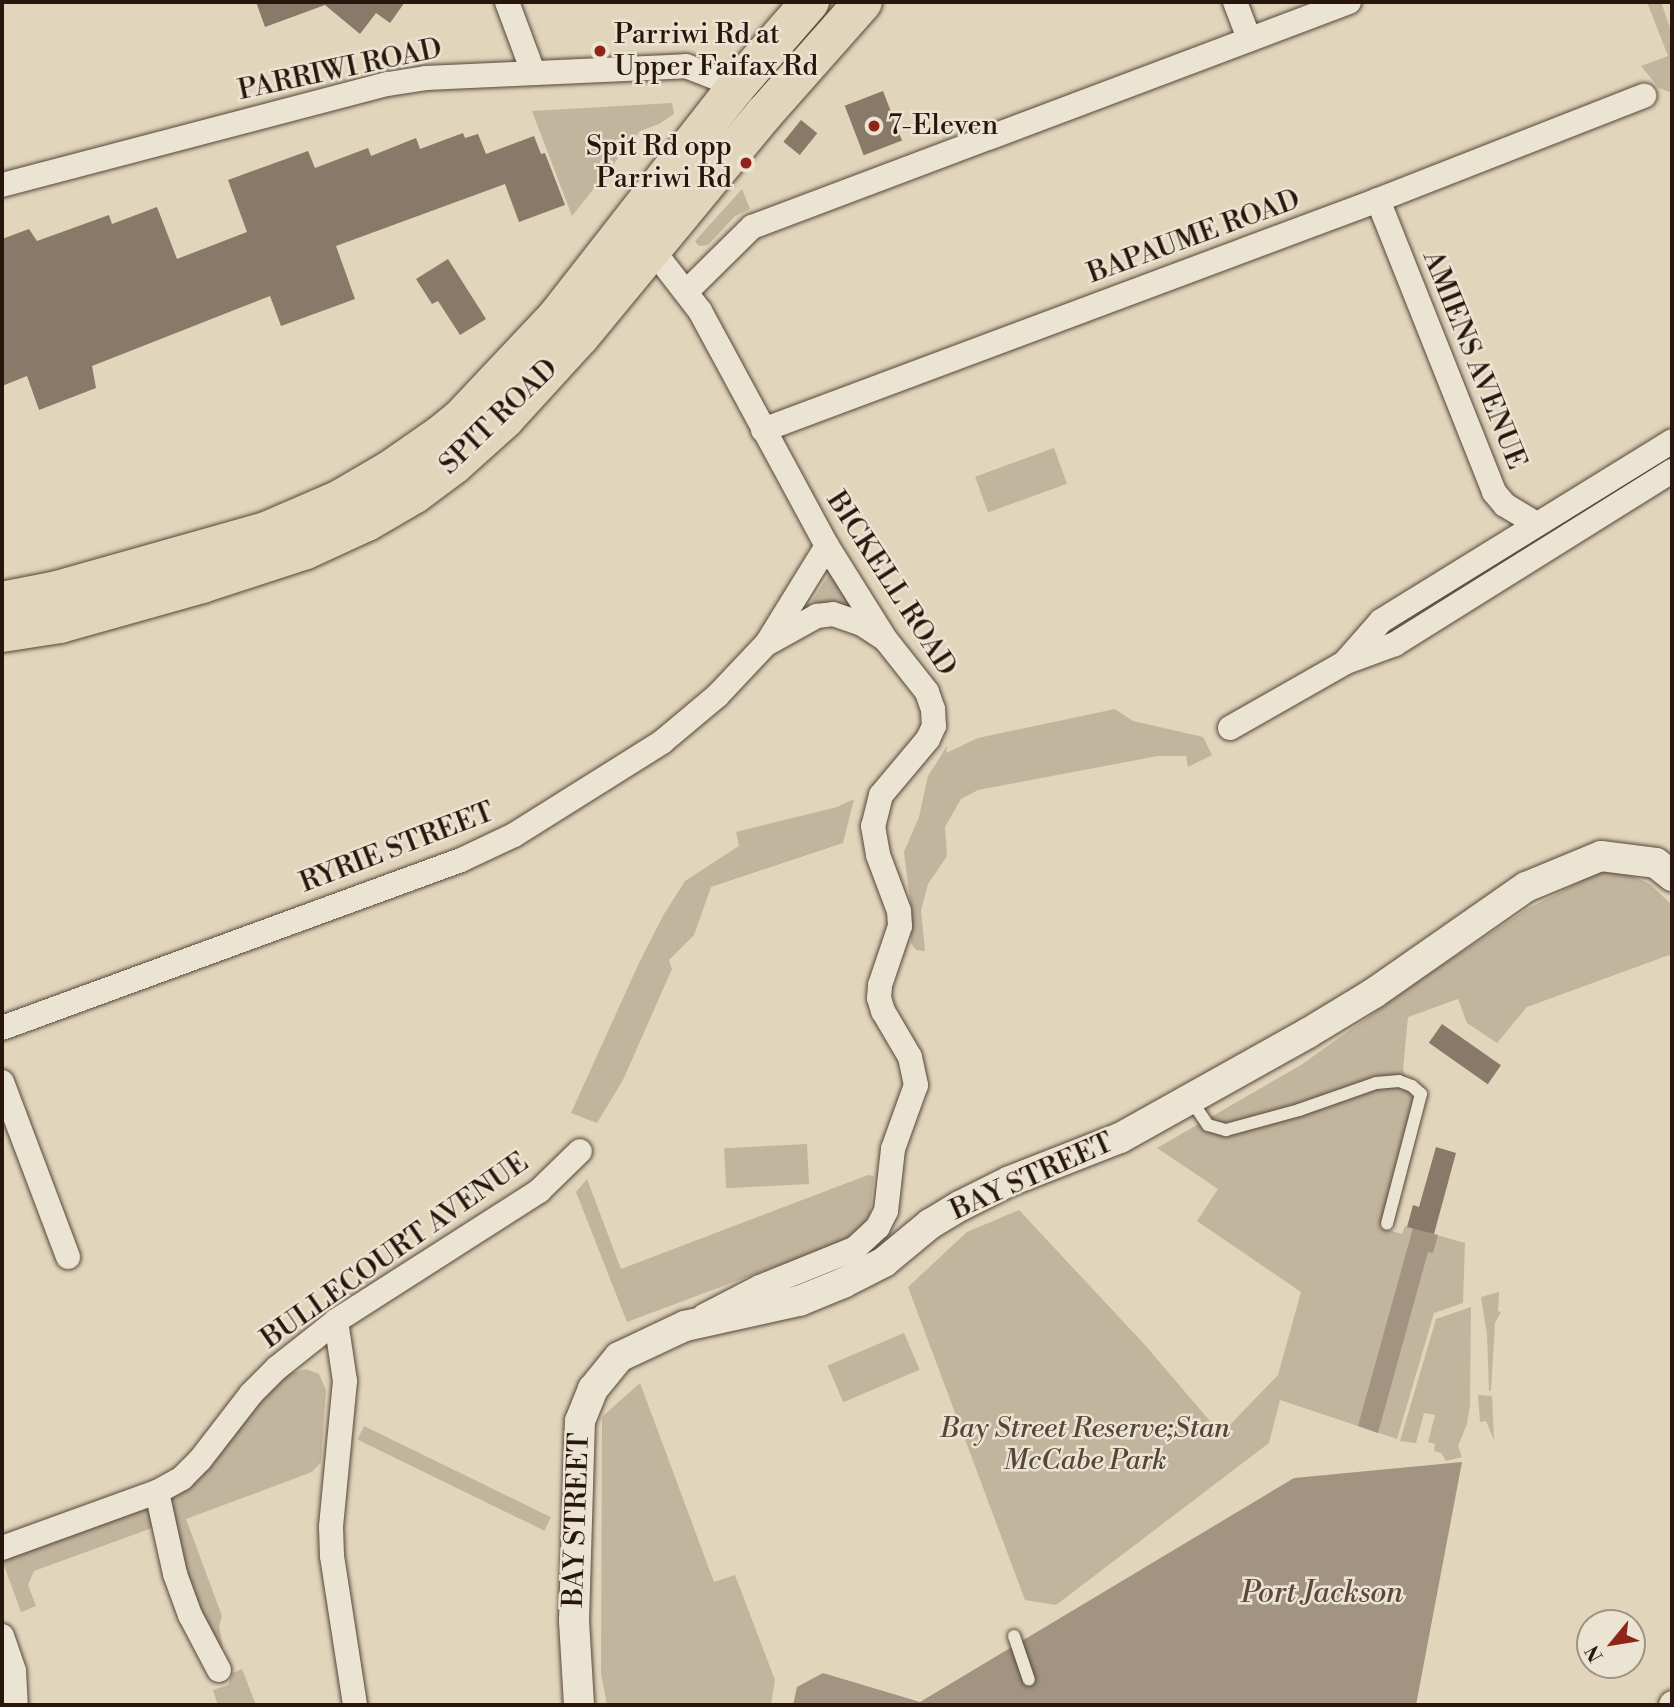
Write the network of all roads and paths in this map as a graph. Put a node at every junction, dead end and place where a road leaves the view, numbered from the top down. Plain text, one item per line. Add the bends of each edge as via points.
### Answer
1 (507, 2) edge
2 (810, 2) edge
3 (863, 2) edge
4 (1235, 2) edge
5 (1349, 2) edge
6 (1249, 39) junction
7 (533, 72) junction
8 (737, 86) junction
9 (1644, 96) dead end
10 (2, 185) edge
11 (1378, 200) junction
12 (641, 236) junction
13 (686, 292) junction
14 (763, 430) junction
15 (1672, 442) edge
16 (1672, 471) edge
17 (1537, 524) junction
18 (827, 546) junction
19 (2, 601) edge
20 (2, 633) edge
21 (886, 640) junction
22 (768, 643) junction
23 (1346, 662) junction
24 (1230, 728) dead end
25 (1672, 876) edge
26 (2, 1028) edge
27 (2, 1082) edge
28 (1191, 1100) junction
29 (580, 1151) dead end
30 (1387, 1224) dead end
31 (68, 1257) dead end
32 (335, 1321) junction
33 (685, 1326) junction
34 (157, 1492) junction
35 (2, 1548) edge
36 (2, 1636) edge
37 (1014, 1636) dead end
38 (219, 1670) dead end
39 (1029, 1680) dead end
40 (16, 1705) edge
41 (355, 1705) edge
42 (579, 1705) edge

1 - 7 street
2 - 8 highway, SPIT ROAD
3 - 12 highway, SPIT ROAD via 764,114
4 - 6 street
5 - 6 street
6 - 13 street via 752,227
7 - 8 street, PARRIWI ROAD via 686,66
7 - 10 street, PARRIWI ROAD via 452,75 388,84
8 - 12 highway, SPIT ROAD
9 - 11 street, BAPAUME ROAD
11 - 14 street, BAPAUME ROAD
11 - 17 street, AMIENS AVENUE via 1494,492 1505,505
12 - 13 street, BICKELL ROAD
12 - 19 highway, SPIT ROAD via 461,418 340,499 267,531
12 - 20 highway, SPIT ROAD via 580,337 505,419 415,494 306,550 60,624
13 - 14 street, BICKELL ROAD
14 - 18 street, BICKELL ROAD
15 - 17 street
16 - 23 street via 1395,644
17 - 23 street via 1381,621
18 - 21 street, BICKELL ROAD
18 - 22 street, RYRIE STREET
21 - 22 street, RYRIE STREET via 862,624 833,614 817,616
21 - 33 street, BICKELL ROAD via 927,692 933,709 933,726 917,755 881,795 873,826 900,926 879,998 910,1057 916,1085 892,1149 886,1211 878,1227 854,1249 760,1287
22 - 26 street, RYRIE STREET via 717,696 662,742 514,835 461,860
23 - 24 street
25 - 28 street, BAY STREET via 1656,863 1601,856 1526,887 1374,993
27 - 31 street
28 - 30 lane via 1208,1125 1226,1130 1376,1083 1412,1086 1421,1094
28 - 33 street, BAY STREET via 1121,1138 1010,1181 950,1212 884,1262 842,1283 799,1301
29 - 32 street, BULLECOURT AVENUE via 539,1191
32 - 34 street, BULLECOURT AVENUE via 276,1368 182,1478
32 - 41 street via 345,1381 332,1556
33 - 42 street, BAY STREET via 620,1357 593,1389 580,1420 574,1621
34 - 35 street, BULLECOURT AVENUE
34 - 38 street via 175,1574
36 - 40 street via 14,1671
37 - 39 lane

